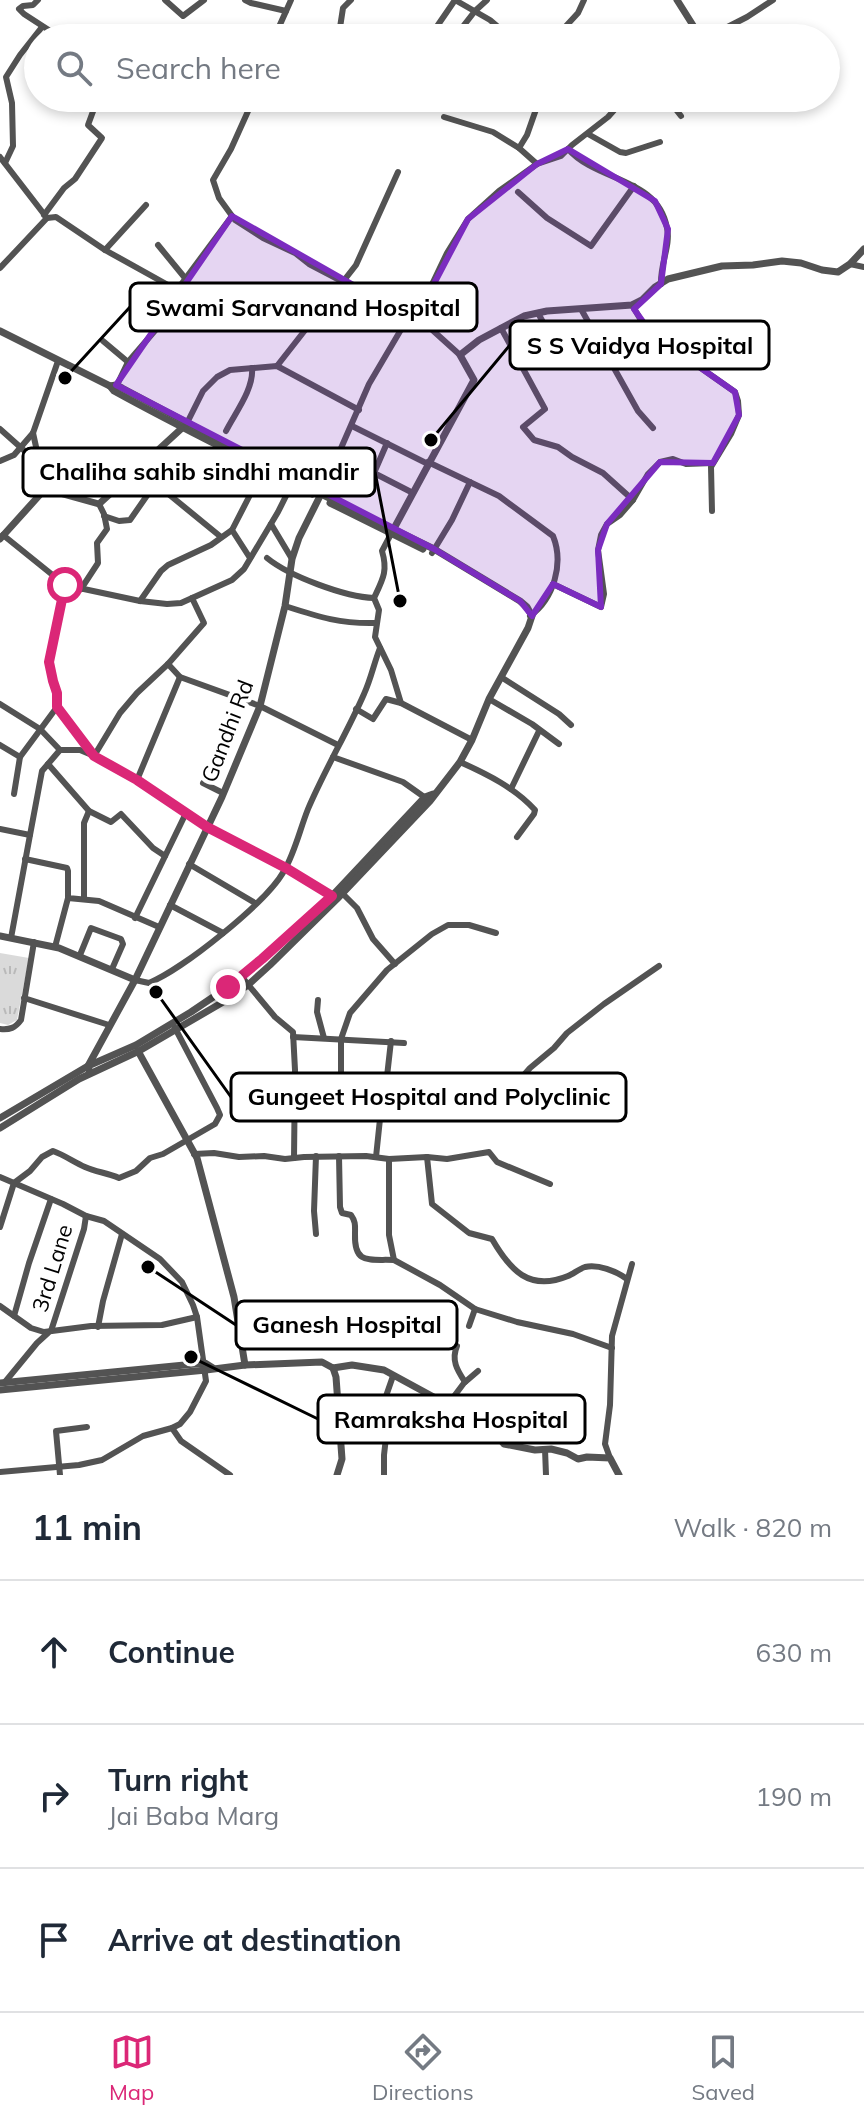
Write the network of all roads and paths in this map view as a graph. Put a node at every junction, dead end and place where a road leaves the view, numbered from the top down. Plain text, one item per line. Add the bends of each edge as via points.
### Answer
1 (38, 0) edge
2 (165, 0) edge
3 (204, 0) edge
4 (245, 0) edge
5 (291, 0) edge
6 (351, 0) edge
7 (455, 0) edge
8 (487, 0) edge
9 (584, 0) edge
10 (677, 0) edge
11 (773, 0) edge
12 (286, 11) junction
13 (475, 11) junction
14 (38, 24) edge
15 (280, 24) edge
16 (342, 24) edge
17 (439, 24) edge
18 (465, 24) edge
19 (492, 24) edge
20 (568, 24) edge
21 (694, 24) edge
22 (733, 24) edge
23 (24, 51) edge
24 (3, 79) edge
25 (93, 112) edge
26 (248, 112) edge
27 (534, 112) edge
28 (612, 112) edge
29 (678, 112) edge
30 (681, 116) dead end
31 (444, 117) dead end
32 (588, 134) junction
33 (660, 142) dead end
34 (519, 148) junction
35 (568, 149) junction
36 (2, 160) edge
37 (537, 164) junction
38 (398, 172) dead end
39 (634, 186) junction
40 (518, 192) dead end
41 (146, 205) dead end
42 (46, 216) junction
43 (232, 216) junction
44 (158, 245) dead end
45 (864, 249) edge
46 (105, 250) junction
47 (850, 264) junction
48 (864, 267) edge
49 (0, 268) edge
50 (185, 278) junction
51 (342, 281) junction
52 (661, 284) junction
53 (177, 290) junction
54 (632, 305) junction
55 (581, 309) junction
56 (538, 313) junction
57 (412, 318) junction
58 (501, 328) junction
59 (0, 331) edge
60 (103, 341) dead end
61 (460, 355) junction
62 (58, 361) junction
63 (564, 361) dead end
64 (128, 362) junction
65 (277, 366) junction
66 (252, 368) junction
67 (113, 387) junction
68 (359, 410) junction
69 (184, 426) junction
70 (352, 426) junction
71 (653, 428) dead end
72 (0, 429) edge
73 (226, 431) dead end
74 (33, 433) junction
75 (387, 443) junction
76 (20, 449) junction
77 (0, 461) edge
78 (428, 463) junction
79 (713, 463) junction
80 (40, 466) junction
81 (162, 474) dead end
82 (470, 482) junction
83 (155, 483) junction
84 (292, 484) junction
85 (45, 489) junction
86 (251, 493) dead end
87 (413, 493) junction
88 (320, 496) junction
89 (633, 500) junction
90 (99, 504) junction
91 (712, 511) dead end
92 (104, 516) junction
93 (271, 524) junction
94 (232, 530) junction
95 (392, 531) junction
96 (2, 537) edge
97 (221, 537) junction
98 (433, 551) junction
99 (250, 558) junction
100 (267, 558) dead end
101 (292, 559) junction
102 (289, 572) junction
103 (553, 584) junction
104 (65, 585) junction
105 (81, 589) junction
106 (192, 598) junction
107 (374, 598) junction
108 (140, 601) junction
109 (285, 606) junction
110 (531, 617) junction
111 (376, 623) junction
112 (380, 648) junction
113 (168, 664) junction
114 (180, 677) junction
115 (501, 677) junction
116 (489, 699) junction
117 (401, 703) junction
118 (0, 704) edge
119 (260, 706) junction
120 (57, 707) junction
121 (356, 709) junction
122 (571, 725) dead end
123 (40, 729) junction
124 (539, 731) junction
125 (472, 740) junction
126 (559, 744) dead end
127 (0, 745) edge
128 (338, 745) junction
129 (60, 750) junction
130 (94, 756) junction
131 (20, 757) junction
132 (333, 757) junction
133 (460, 762) junction
134 (48, 764) junction
135 (137, 780) junction
136 (203, 783) dead end
137 (511, 789) junction
138 (223, 793) junction
139 (14, 794) dead end
140 (428, 799) junction
141 (89, 811) junction
142 (186, 813) junction
143 (207, 827) junction
144 (0, 829) edge
145 (30, 835) junction
146 (517, 837) dead end
147 (165, 856) junction
148 (25, 859) junction
149 (189, 864) junction
150 (286, 868) junction
151 (337, 894) junction
152 (68, 898) junction
153 (84, 899) junction
154 (255, 903) junction
155 (170, 905) junction
156 (135, 918) junction
157 (159, 927) junction
158 (223, 933) junction
159 (496, 933) dead end
160 (0, 936) edge
161 (11, 938) junction
162 (34, 942) junction
163 (55, 947) junction
164 (80, 955) junction
165 (395, 964) junction
166 (659, 966) dead end
167 (112, 969) junction
168 (241, 976) junction
169 (135, 980) junction
170 (248, 985) junction
171 (24, 998) junction
172 (318, 1000) dead end
173 (109, 1025) junction
174 (174, 1026) junction
175 (0, 1029) edge
176 (293, 1037) junction
177 (324, 1038) junction
178 (341, 1039) junction
179 (391, 1041) junction
180 (404, 1043) dead end
181 (137, 1048) junction
182 (89, 1070) junction
183 (336, 1114) junction
184 (378, 1114) junction
185 (294, 1115) junction
186 (0, 1118) edge
187 (0, 1128) edge
188 (187, 1141) junction
189 (194, 1154) junction
190 (316, 1156) junction
191 (339, 1156) junction
192 (376, 1157) junction
193 (427, 1157) junction
194 (294, 1158) junction
195 (389, 1159) junction
196 (0, 1177) edge
197 (14, 1183) junction
198 (550, 1184) dead end
199 (51, 1199) junction
200 (86, 1216) junction
201 (0, 1227) edge
202 (122, 1234) junction
203 (316, 1234) dead end
204 (394, 1260) junction
205 (632, 1264) dead end
206 (627, 1279) junction
207 (0, 1306) edge
208 (475, 1309) junction
209 (14, 1316) junction
210 (197, 1317) junction
211 (469, 1326) dead end
212 (98, 1327) junction
213 (51, 1331) junction
214 (457, 1346) dead end
215 (612, 1348) junction
216 (245, 1365) junction
217 (208, 1367) junction
218 (333, 1368) junction
219 (478, 1371) dead end
220 (393, 1376) junction
221 (465, 1382) junction
222 (2, 1386) edge
223 (449, 1403) junction
224 (87, 1427) dead end
225 (172, 1428) junction
226 (545, 1449) junction
227 (610, 1458) junction
228 (60, 1471) edge
229 (0, 1472) edge
230 (230, 1475) edge
231 (337, 1475) edge
232 (384, 1475) edge
233 (546, 1475) edge
234 (619, 1475) edge

1 - 14 street via 20,7
2 - 3 street via 183,16
4 - 12 street
5 - 12 street
6 - 16 street via 343,8
7 - 13 street
7 - 17 street
8 - 13 street
9 - 20 street
10 - 21 street
11 - 22 street
12 - 15 street
13 - 18 street
13 - 19 street
23 - 24 street
24 - 36 street via 12,103 13,146
25 - 42 street via 88,125 102,138
26 - 43 street via 213,180
27 - 34 street
28 - 32 street
29 - 30 street
31 - 34 street via 487,129
32 - 33 street via 626,153
32 - 35 street
34 - 37 street
35 - 37 street
35 - 39 street via 583,162
36 - 42 street
37 - 57 street via 468,219
38 - 51 street via 356,265
39 - 40 street via 591,246
39 - 52 street via 655,201 668,229
41 - 46 street
42 - 46 street via 56,217
42 - 49 street
43 - 50 street
43 - 51 street
44 - 50 street
45 - 47 street
46 - 53 street
47 - 48 street
47 - 52 street via 835,272 782,261 722,266
50 - 53 street
51 - 57 street
51 - 65 street
52 - 54 street
53 - 64 street via 165,319
54 - 55 street
54 - 79 street via 651,333 735,392 739,415
55 - 56 street
55 - 71 street via 638,411
56 - 58 street
56 - 63 street
57 - 61 street
57 - 68 street via 369,384
58 - 61 street
58 - 89 street via 545,409 523,427 527,434 603,473
59 - 62 street
60 - 64 street
61 - 78 street via 474,380
62 - 67 street
62 - 74 street
64 - 67 street
65 - 66 street
65 - 68 street
66 - 69 street via 217,377
66 - 73 street
67 - 69 street
68 - 70 street
69 - 84 street
69 - 88 street via 263,462
69 - 90 street
70 - 75 street
70 - 88 street
72 - 76 street
74 - 76 street
74 - 80 street
75 - 78 street
75 - 87 street via 375,474
76 - 77 street
76 - 80 street
78 - 82 street
78 - 87 street
79 - 89 street via 660,462
79 - 91 street
80 - 85 street via 46,470
81 - 83 street
82 - 98 street
82 - 103 street via 513,505 553,536 559,564
83 - 92 street via 130,520
83 - 97 street
84 - 88 street
84 - 93 street
85 - 90 street
85 - 96 street
86 - 94 street
87 - 95 street
88 - 95 street
88 - 101 street, Gandhi Rd
89 - 103 street via 601,535 601,607
90 - 92 street
92 - 105 street via 107,529 97,543 98,563
93 - 99 street
93 - 101 street
94 - 97 street
94 - 99 street
95 - 98 street
95 - 107 street via 382,551 384,577
96 - 104 street
97 - 108 street via 168,565
98 - 110 street
99 - 106 street via 232,580
100 - 102 street
101 - 102 street, Gandhi Rd
102 - 107 street via 356,597
102 - 109 street, Gandhi Rd
103 - 110 street
104 - 105 street
104 - 120 street via 49,662
105 - 108 street
106 - 108 street via 174,604
106 - 113 street via 204,623
107 - 111 street via 379,610
109 - 111 street via 328,620
109 - 119 street, Gandhi Rd
110 - 115 street
111 - 112 street
112 - 117 street
112 - 121 street
113 - 114 street
113 - 130 street via 120,713
114 - 119 street
114 - 135 street
115 - 116 street
115 - 122 street
116 - 124 street
116 - 125 street
117 - 121 street via 386,699 373,719
117 - 125 street
118 - 123 street
119 - 128 street
119 - 138 street, Gandhi Rd
120 - 123 street
120 - 130 street
121 - 128 street
123 - 129 street
123 - 131 street
124 - 126 street
124 - 137 street
125 - 133 street
127 - 131 street
128 - 132 street
129 - 130 street
129 - 134 street
130 - 135 street
131 - 139 street
132 - 140 street via 403,782
132 - 150 street
133 - 137 street
133 - 140 street
134 - 141 street
134 - 145 street via 42,771
135 - 142 street
136 - 138 street
137 - 146 street via 535,810
138 - 143 street, Gandhi Rd
140 - 151 street
141 - 147 street via 111,822 121,814
141 - 153 street via 84,823
142 - 143 street
142 - 147 street
143 - 149 street, Gandhi Rd
143 - 150 street
144 - 145 street
145 - 148 street
147 - 156 street
148 - 152 street via 67,868
148 - 161 street
149 - 154 street
149 - 155 street, Gandhi Rd
150 - 151 street
150 - 154 street
151 - 165 street via 357,908 373,939
151 - 168 street
151 - 170 street
152 - 153 street
152 - 163 street
153 - 156 street
154 - 158 street
155 - 157 street, Gandhi Rd
155 - 158 street
156 - 157 street
157 - 169 street, Gandhi Rd
158 - 169 street via 159,979
159 - 165 street via 448,925
160 - 161 street
161 - 162 street
162 - 163 street
162 - 171 street
163 - 164 street
164 - 167 street
164 - 167 street via 91,928 121,939
165 - 178 street via 350,1013
166 - 184 street via 567,1033 484,1112
167 - 169 street
168 - 170 street
168 - 174 street
169 - 173 street, Gandhi Rd
170 - 174 street
170 - 176 street
171 - 173 street
171 - 175 street via 21,1020 9,1030
172 - 177 street
173 - 182 street, Gandhi Rd
174 - 181 street
174 - 188 street via 220,1115
176 - 177 street
176 - 185 street
177 - 178 street
178 - 179 street
178 - 183 street
179 - 180 street
179 - 184 street
181 - 182 street
181 - 188 street
182 - 186 street
182 - 187 street
183 - 184 street
183 - 185 street
184 - 192 street
185 - 194 street
188 - 189 street
188 - 197 street via 119,1178 53,1151
189 - 194 street
189 - 216 street via 234,1297
190 - 191 street
190 - 194 street
190 - 203 street
191 - 192 street
191 - 204 street via 340,1207 355,1222 357,1253
192 - 195 street
193 - 195 street
193 - 198 street via 489,1152 497,1162
193 - 206 street via 432,1204 469,1233 492,1239 523,1277 549,1282 584,1267 598,1267
195 - 204 street
196 - 197 street
197 - 199 street
197 - 201 street
199 - 200 street
199 - 209 street
200 - 202 street
200 - 213 street, 3rd Lane
202 - 210 street via 160,1259 182,1282
202 - 212 street
204 - 208 street
205 - 206 street
206 - 215 street
207 - 209 street
208 - 211 street
208 - 215 street
209 - 213 street via 31,1328
210 - 212 street via 162,1325
210 - 217 street
212 - 213 street
213 - 222 street
214 - 221 street via 456,1369
215 - 227 street via 605,1444
216 - 217 street
216 - 218 street via 322,1362
217 - 222 street
217 - 225 street via 190,1412
218 - 220 street via 352,1365
218 - 231 street via 342,1459
219 - 221 street
220 - 223 street
220 - 232 street via 385,1399
221 - 223 street
223 - 226 street via 487,1422 504,1444
224 - 228 street via 56,1431
225 - 228 street via 143,1436 102,1460
225 - 230 street via 181,1441
226 - 227 street via 578,1459
226 - 233 street
227 - 234 street
228 - 229 street

